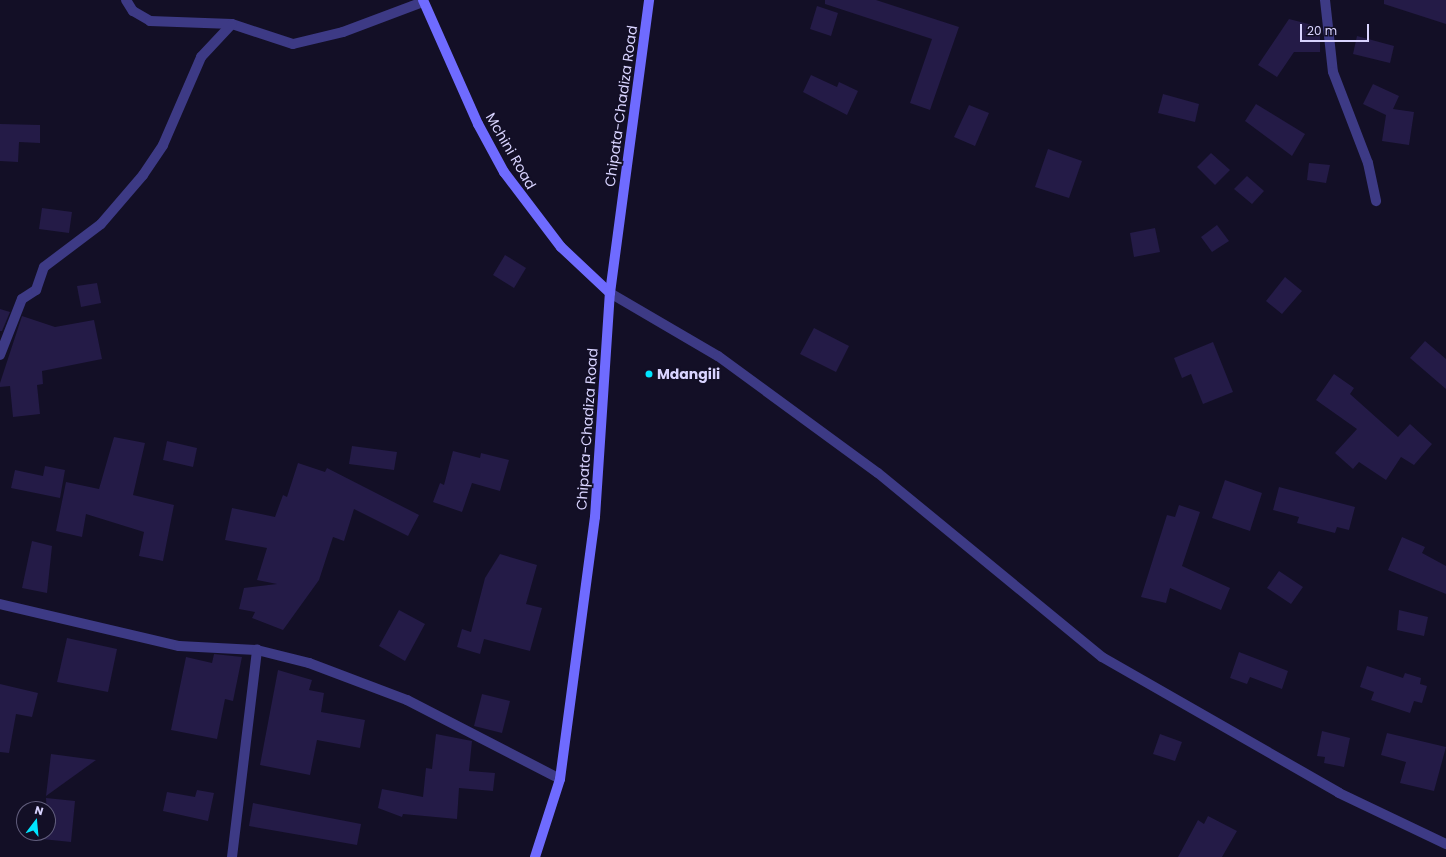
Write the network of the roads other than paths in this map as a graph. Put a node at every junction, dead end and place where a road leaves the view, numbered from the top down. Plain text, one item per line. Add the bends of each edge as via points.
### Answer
1 (126, 0) edge
2 (649, 0) edge
3 (1325, 0) edge
4 (423, 1) edge
5 (232, 24) junction
6 (1376, 201) dead end
7 (610, 293) junction
8 (0, 355) edge
9 (0, 604) edge
10 (257, 650) junction
11 (560, 779) junction
12 (1446, 844) edge
13 (232, 857) edge
14 (535, 857) edge

1 - 5 street via 133,11 150,21
2 - 7 main road, Chipata-Chadiza Road
3 - 6 street via 1333,72 1368,162
4 - 5 street via 343,32 294,44
4 - 7 main road, Mchini Road via 478,124 504,172 561,247
5 - 8 street via 201,57 163,146 143,175 101,224 44,267 36,290 22,299
7 - 11 main road, Chipata-Chadiza Road via 595,518
7 - 12 street via 718,356 878,473 1102,657 1339,793
9 - 10 street via 179,646
10 - 11 street via 309,663 407,700
10 - 13 street
11 - 14 main road, Chipata-Chadiza Road

